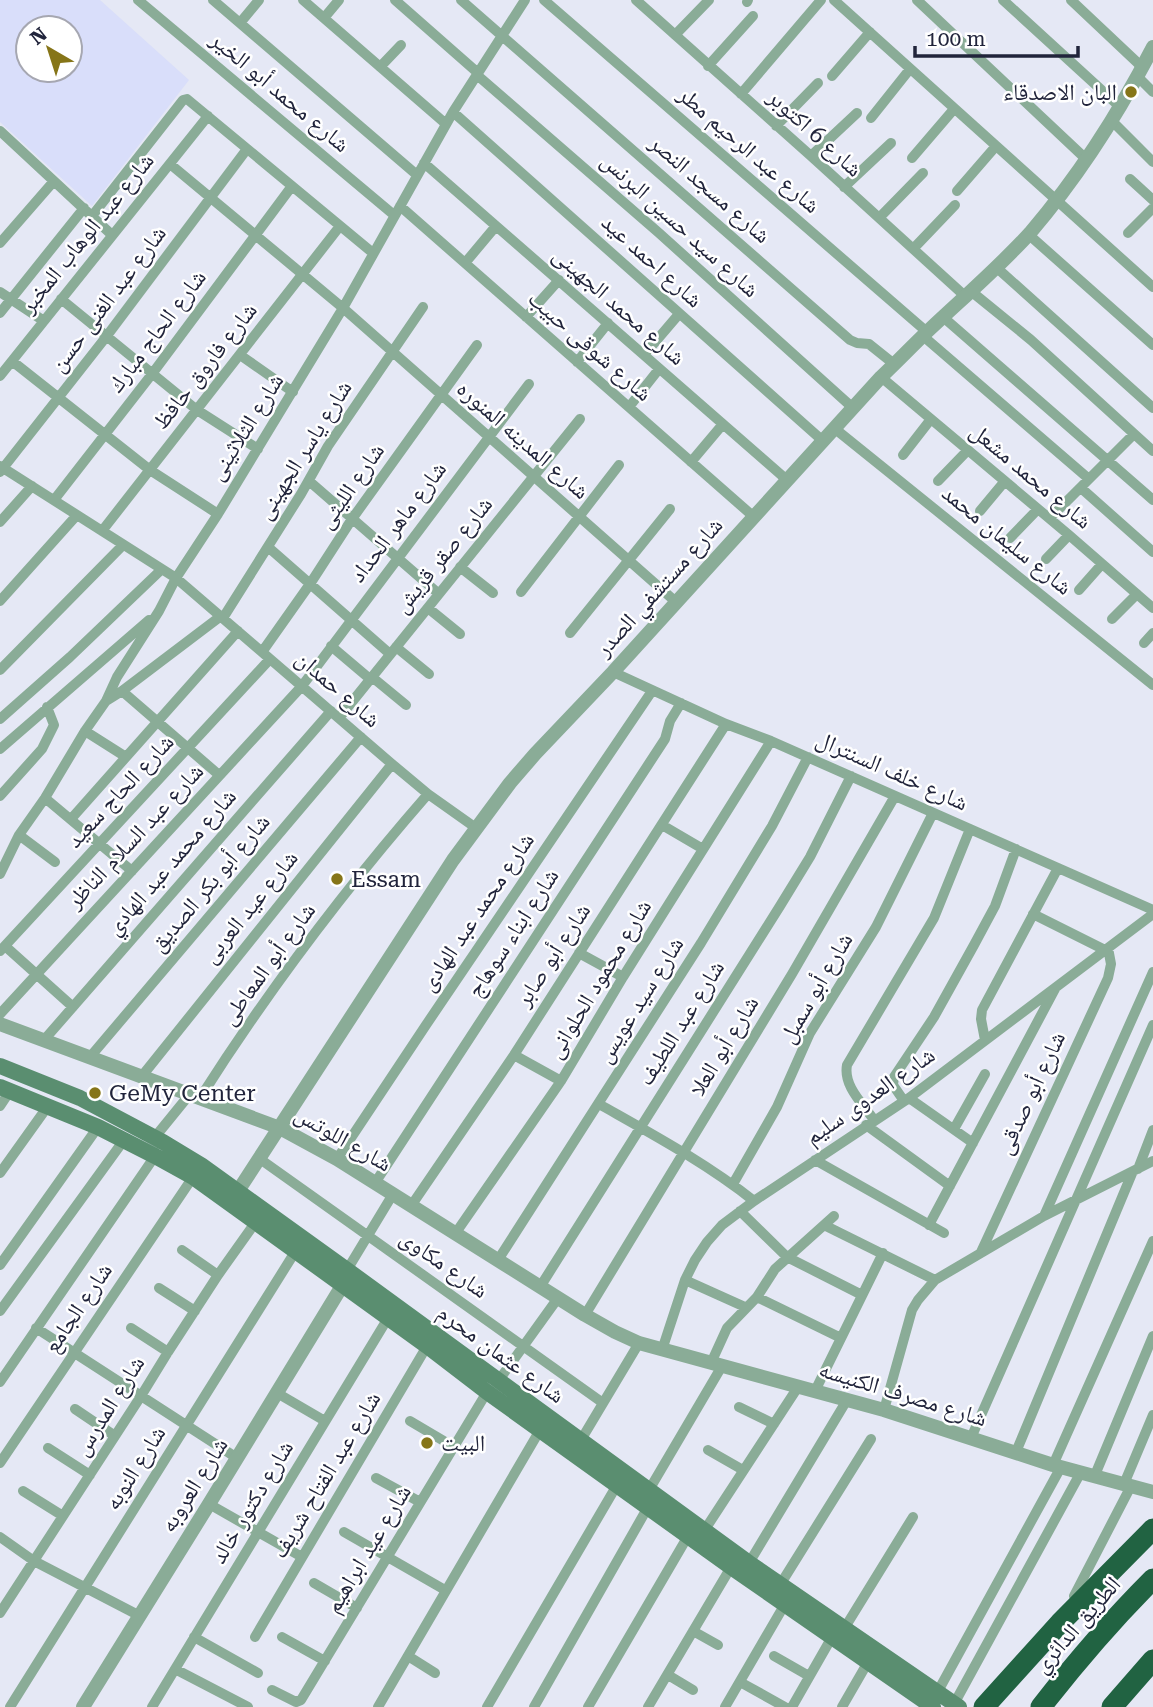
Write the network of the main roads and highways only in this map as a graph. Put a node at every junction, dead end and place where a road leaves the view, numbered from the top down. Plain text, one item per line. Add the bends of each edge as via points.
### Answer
1 (0, 1066) edge
2 (5, 1089) edge
3 (431, 1340) junction
4 (1153, 1530) edge
5 (1153, 1579) edge
6 (838, 1633) junction
7 (1153, 1660) edge
8 (935, 1700) edge
9 (956, 1705) edge
10 (984, 1707) edge
11 (1041, 1707) edge
12 (1112, 1707) edge

1 - 3 main road, شارع عثمان محرم via 80,1097 201,1165 347,1270
2 - 3 main road, شارع عثمان محرم via 98,1127 193,1177 388,1318
3 - 6 main road, شارع عثمان محرم via 499,1380 780,1585
3 - 6 main road, شارع عثمان محرم via 487,1392 731,1567
4 - 10 highway
5 - 11 highway, الطريق الدائري
6 - 8 main road, شارع عثمان محرم
6 - 8 main road, شارع عثمان محرم via 868,1662
7 - 12 highway
8 - 9 main road, شارع عثمان محرم

